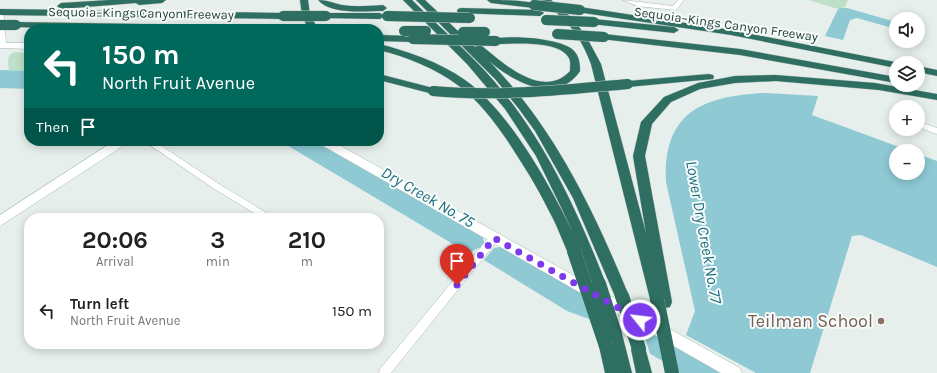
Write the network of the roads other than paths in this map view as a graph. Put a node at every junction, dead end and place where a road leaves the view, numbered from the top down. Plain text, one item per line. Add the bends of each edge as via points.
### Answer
1 (145, 0) edge
2 (162, 0) edge
3 (304, 0) edge
4 (322, 0) edge
5 (397, 0) edge
6 (407, 0) edge
7 (421, 0) edge
8 (491, 0) edge
9 (546, 0) edge
10 (626, 0) edge
11 (681, 0) edge
12 (128, 2) junction
13 (0, 7) edge
14 (14, 10) junction
15 (0, 12) edge
16 (385, 12) junction
17 (0, 16) edge
18 (543, 16) junction
19 (591, 19) junction
20 (310, 24) edge
21 (0, 25) edge
22 (16, 25) junction
23 (24, 25) edge
24 (694, 25) junction
25 (24, 26) edge
26 (384, 30) edge
27 (384, 38) edge
28 (470, 40) edge
29 (470, 40) edge
30 (470, 40) edge
31 (470, 40) edge
32 (1, 46) edge
33 (24, 46) edge
34 (384, 48) edge
35 (881, 62) junction
36 (889, 64) edge
37 (925, 70) edge
38 (937, 73) edge
39 (384, 79) edge
40 (889, 79) edge
41 (490, 84) junction
42 (925, 86) edge
43 (882, 87) junction
44 (937, 89) edge
45 (937, 96) edge
46 (925, 127) edge
47 (937, 131) edge
48 (114, 146) edge
49 (156, 146) edge
50 (332, 146) edge
51 (261, 213) edge
52 (0, 221) edge
53 (492, 240) junction
54 (661, 300) junction
55 (610, 340) junction
56 (384, 373) edge
57 (613, 373) edge
58 (624, 373) edge
59 (644, 373) edge
60 (672, 373) edge
61 (735, 373) edge

1 - 12 highway
2 - 12 highway
3 - 20 highway
4 - 16 highway via 326,4 336,6
5 - 41 highway
6 - 41 highway
7 - 31 highway, bridge
7 - 59 highway, bridge via 501,80 541,132 578,193 622,296
8 - 24 highway, bridge
9 - 54 highway via 574,25 588,44 594,58
10 - 11 street via 637,4 675,8
12 - 14 highway
13 - 14 highway
14 - 15 highway, Sequoia–Kings Canyon Freeway
14 - 16 highway, Sequoia–Kings Canyon Freeway, bridge via 283,16
16 - 18 highway, Sequoia–Kings Canyon Freeway, bridge via 470,18
16 - 18 highway via 461,10
17 - 32 street
18 - 19 highway, Sequoia–Kings Canyon Freeway, bridge
19 - 24 highway
19 - 35 highway, Sequoia–Kings Canyon Freeway via 740,38
21 - 22 highway, bridge
22 - 23 highway, Sequoia–Kings Canyon Freeway
22 - 25 highway
24 - 35 highway
26 - 40 highway, Sequoia–Kings Canyon Freeway, bridge via 557,34 604,38 740,52
27 - 28 highway, bridge
29 - 30 highway, bridge via 539,42 556,45 572,55 576,64 575,71 567,79 552,84 524,80
32 - 33 street
34 - 55 highway, bridge via 410,56 441,70 465,85 486,104 537,176 563,223
35 - 36 highway, Sequoia–Kings Canyon Freeway
37 - 38 highway
39 - 43 highway, bridge via 433,91 466,94 508,94 749,76 807,78
41 - 55 highway, bridge via 525,130 546,164 575,222 599,284
42 - 44 highway
43 - 45 highway
43 - 54 highway via 791,80 722,81 690,88 670,97 656,108 643,128 639,156
46 - 47 street
48 - 52 street
49 - 51 street
50 - 53 street
53 - 56 street
53 - 61 street
54 - 60 highway, bridge
55 - 57 highway
55 - 58 highway

